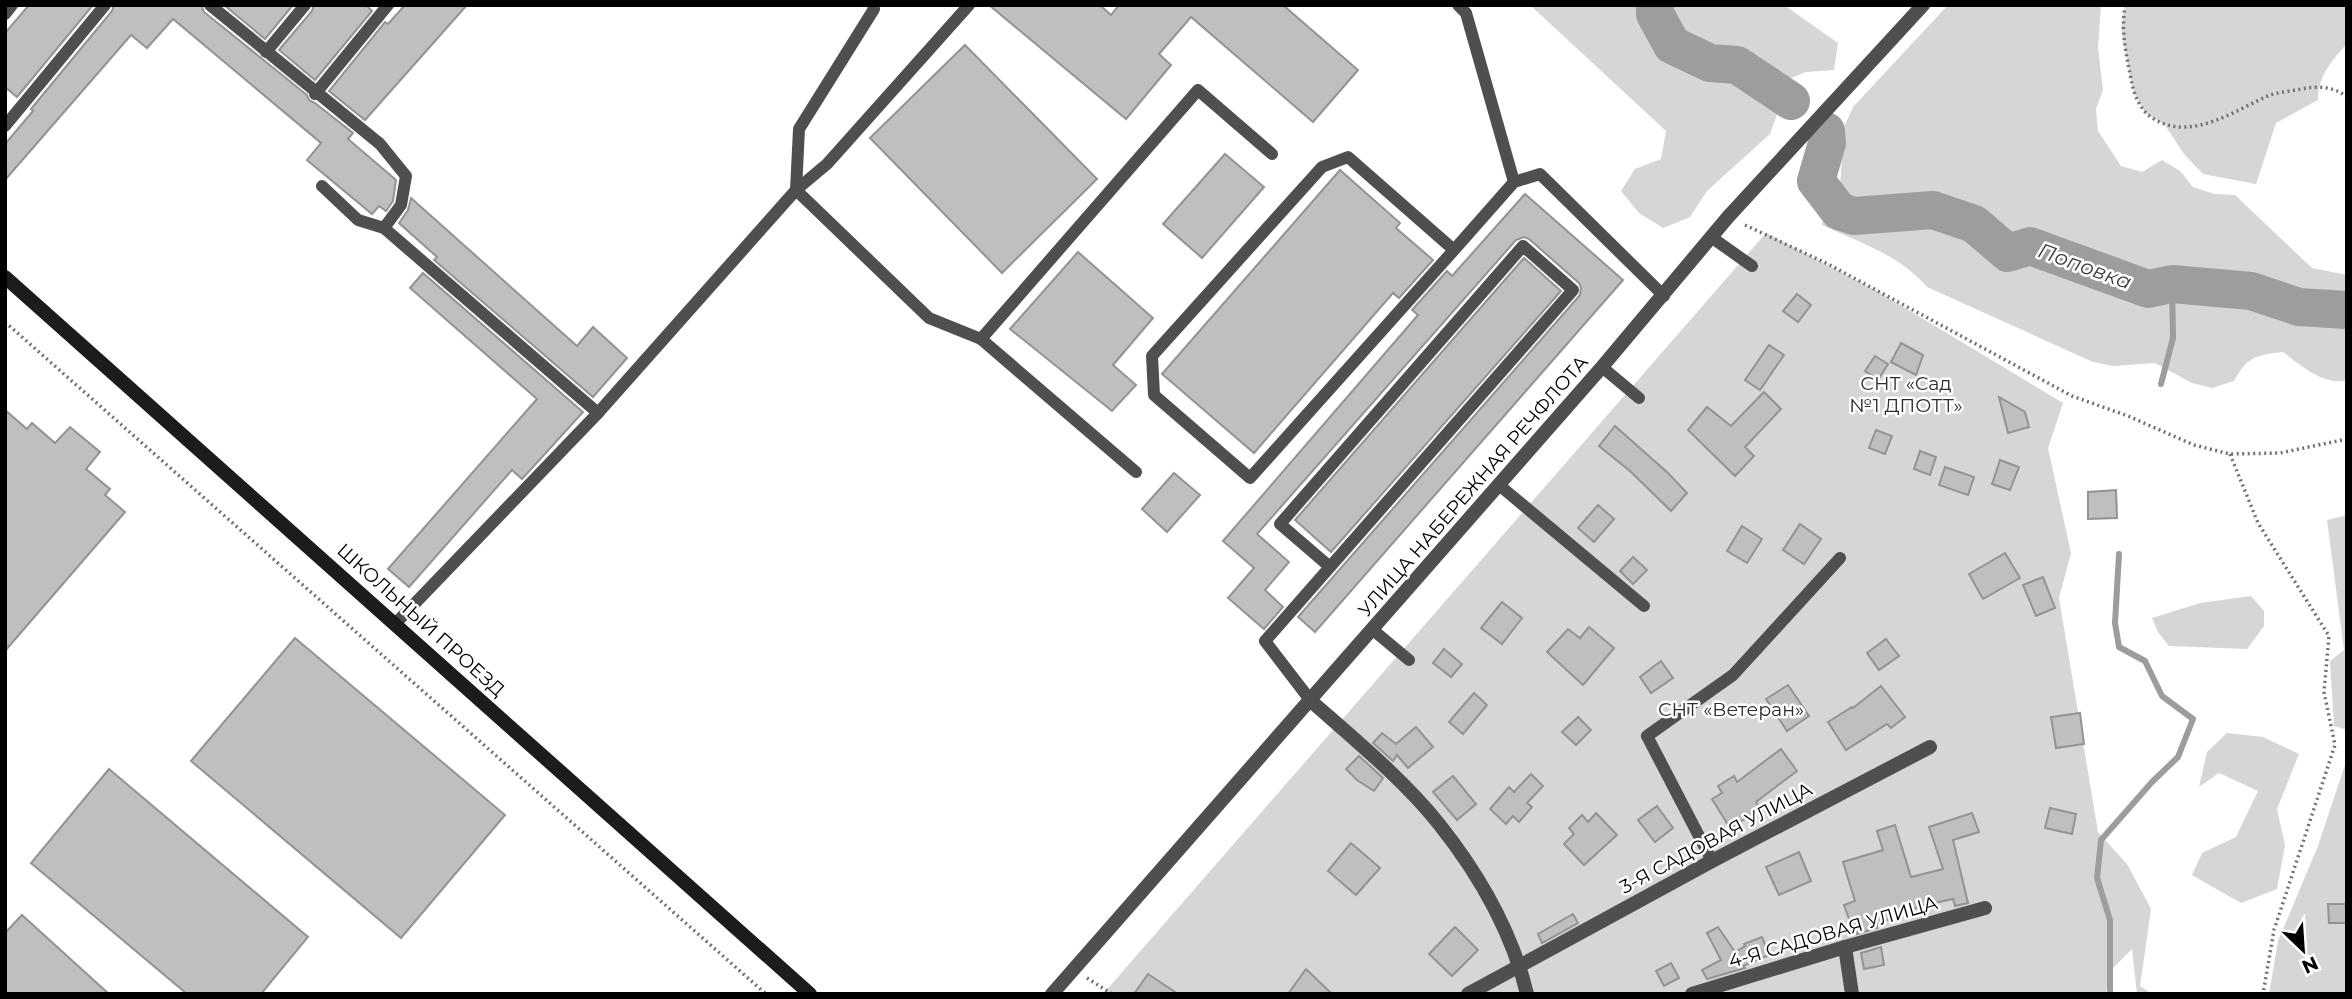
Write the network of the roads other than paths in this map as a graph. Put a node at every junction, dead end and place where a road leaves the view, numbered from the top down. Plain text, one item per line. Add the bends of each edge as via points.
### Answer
1 (12, 5) edge
2 (105, 5) edge
3 (210, 5) edge
4 (305, 5) edge
5 (388, 5) edge
6 (873, 5) edge
7 (969, 5) edge
8 (1458, 5) edge
9 (1923, 5) edge
10 (5, 14) edge
11 (266, 52) junction
12 (315, 94) junction
13 (5, 126) edge
14 (1272, 154) dead end
15 (1514, 182) junction
16 (322, 186) dead end
17 (796, 190) junction
18 (384, 228) junction
19 (1711, 237) junction
20 (1454, 250) junction
21 (1752, 266) dead end
22 (5, 276) edge
23 (1664, 296) junction
24 (981, 339) junction
25 (1602, 367) junction
26 (1639, 398) dead end
27 (598, 413) junction
28 (1136, 472) dead end
29 (1499, 485) junction
30 (1840, 558) dead end
31 (1330, 567) junction
32 (1644, 606) dead end
33 (396, 623) junction
34 (1373, 630) junction
35 (1409, 660) dead end
36 (1311, 701) junction
37 (1930, 747) dead end
38 (1712, 861) junction
39 (1985, 908) dead end
40 (1845, 947) junction
41 (1520, 965) junction
42 (810, 994) edge
43 (1052, 994) edge
44 (1468, 994) edge
45 (1527, 994) edge
46 (1692, 994) edge
47 (1852, 994) edge

1 - 10 lane
2 - 13 lane
3 - 11 lane
4 - 11 lane
5 - 12 lane
6 - 17 lane via 799,129
7 - 17 lane via 827,164
8 - 15 lane via 1466,13
9 - 19 street, УЛИЦА НАБЕРЕЖНАЯ РЕЧФЛОТА
11 - 12 lane
12 - 18 lane via 380,144 406,176 401,205
14 - 24 lane via 1198,90
15 - 20 lane
15 - 23 lane via 1540,174
16 - 18 lane via 358,220
17 - 24 lane via 929,318
17 - 27 lane
18 - 27 lane
19 - 21 lane
19 - 23 street, УЛИЦА НАБЕРЕЖНАЯ РЕЧФЛОТА
20 - 20 lane via 1250,478 1154,395 1152,356 1322,167 1348,157
22 - 33 street, ШКОЛЬНЫЙ ПРОЕЗД
23 - 25 street, УЛИЦА НАБЕРЕЖНАЯ РЕЧФЛОТА
24 - 28 lane
25 - 26 lane
25 - 29 street, УЛИЦА НАБЕРЕЖНАЯ РЕЧФЛОТА
27 - 33 lane
29 - 32 lane
29 - 34 street, УЛИЦА НАБЕРЕЖНАЯ РЕЧФЛОТА
30 - 38 lane via 1733,675 1647,736
31 - 31 lane via 1280,524 1523,246 1573,290
31 - 36 lane via 1265,641
33 - 42 street, ШКОЛЬНЫЙ ПРОЕЗД
34 - 35 lane
34 - 36 street, УЛИЦА НАБЕРЕЖНАЯ РЕЧФЛОТА
36 - 41 street via 1437,822 1466,861
36 - 43 street, УЛИЦА НАБЕРЕЖНАЯ РЕЧФЛОТА
37 - 38 street, 3-Я САДОВАЯ УЛИЦА
38 - 41 street, 3-Я САДОВАЯ УЛИЦА
39 - 40 street, 4-Я САДОВАЯ УЛИЦА
40 - 46 street, 4-Я САДОВАЯ УЛИЦА
40 - 47 street
41 - 44 street, 3-Я САДОВАЯ УЛИЦА
41 - 45 street

